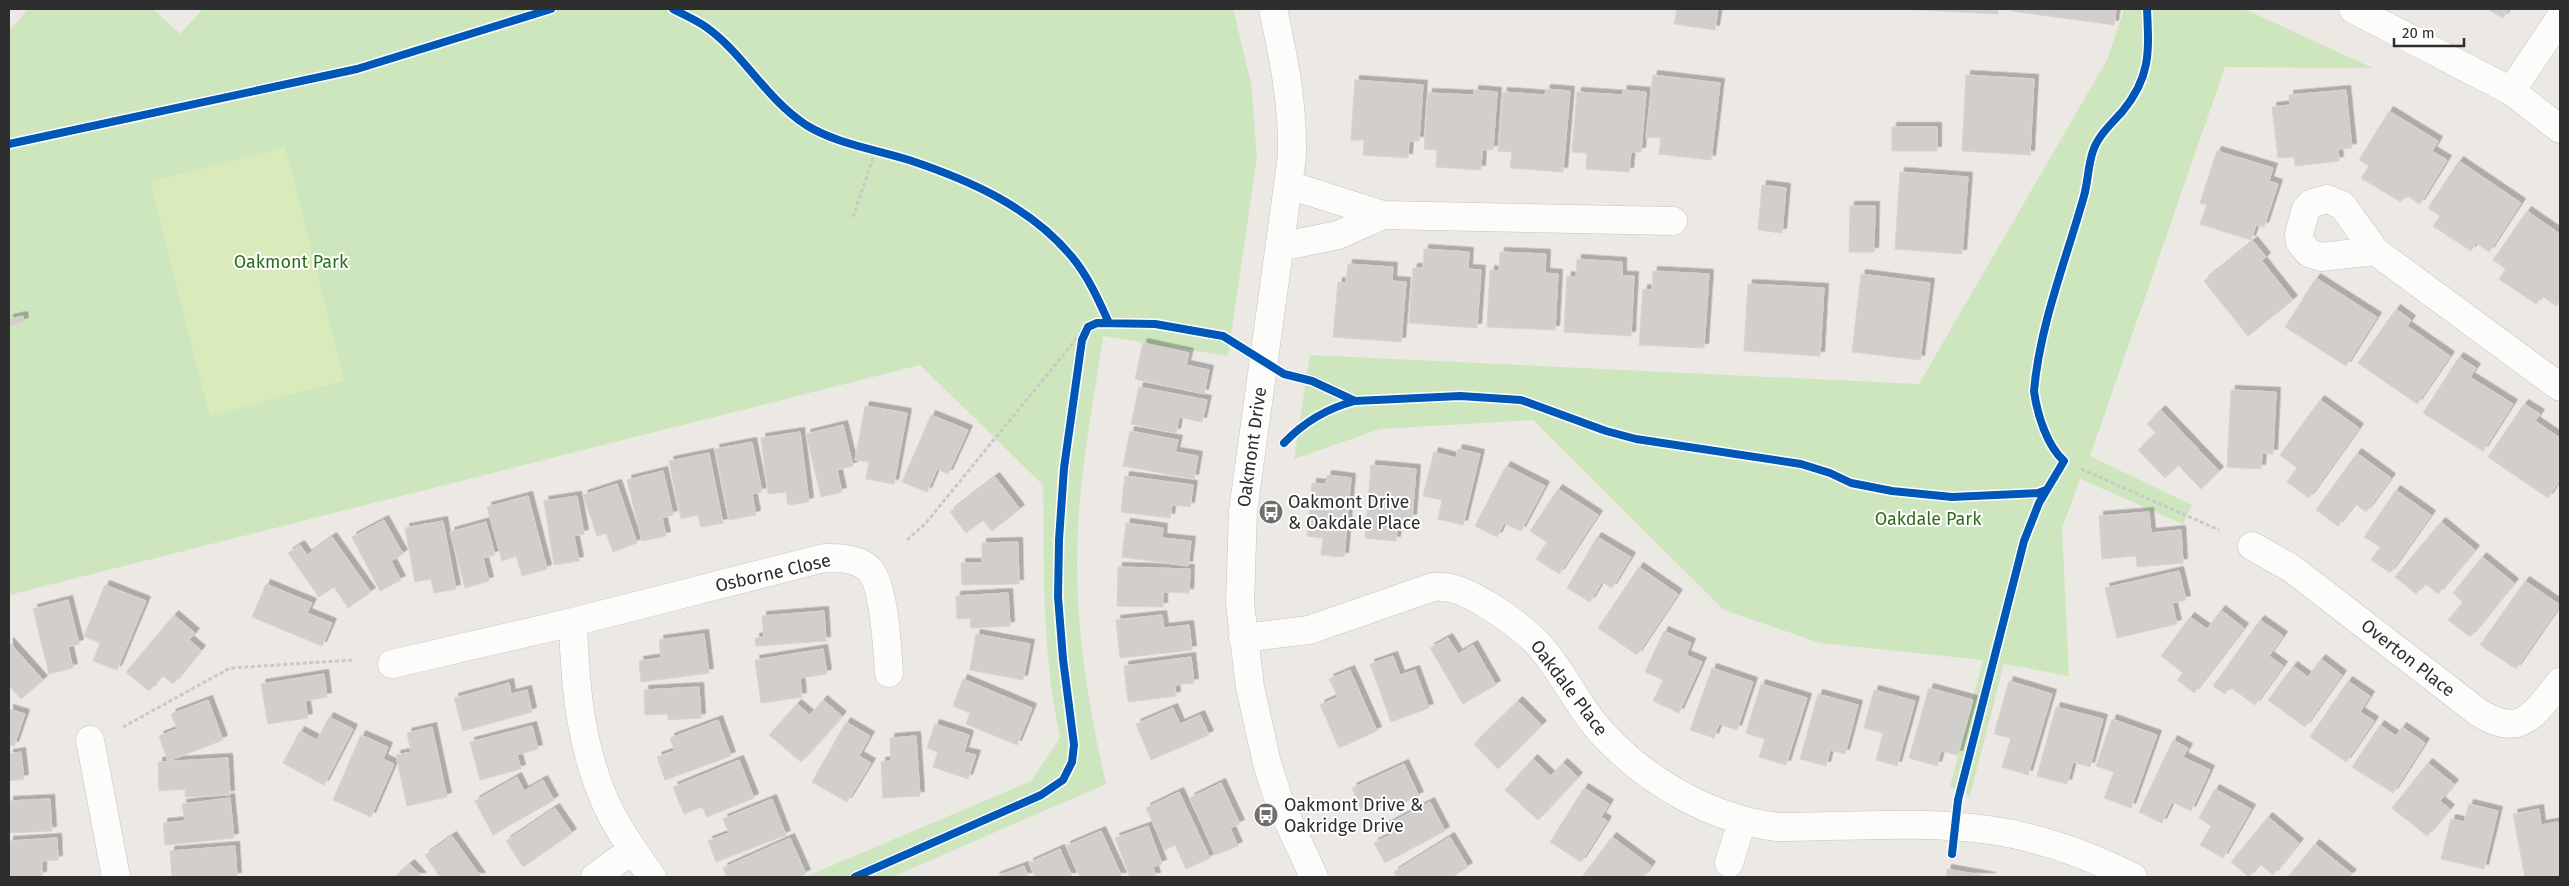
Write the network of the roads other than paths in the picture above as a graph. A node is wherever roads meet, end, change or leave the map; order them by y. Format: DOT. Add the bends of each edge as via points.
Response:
graph roads {
  1 [pos="1273,9"];
  2 [pos="2353,9"];
  3 [pos="2560,18"];
  4 [pos="2511,91"];
  5 [pos="2560,130"];
  6 [pos="1289,185"];
  7 [pos="1383,215"];
  8 [pos="1673,221"];
  9 [pos="1280,247"];
  10 [pos="2375,251"];
  11 [pos="2560,387"];
  12 [pos="2252,546"];
  13 [pos="573,622"];
  14 [pos="1243,638"];
  15 [pos="392,664"];
  16 [pos="889,673"];
  17 [pos="2560,682"];
  18 [pos="90,740"];
  19 [pos="1742,821"];
  20 [pos="632,850"];
  21 [pos="1729,862"];
  22 [pos="2088,868"];
  23 [pos="1308,876"];
  24 [pos="116,877"];
  25 [pos="595,877"];
  26 [pos="652,877"];
  27 [pos="2133,877"];
  1 -- 6 [label="street, Oakmont Drive" via="1292,106"];
  2 -- 4 [label="street"];
  3 -- 4 [label="street"];
  4 -- 5 [label="street"];
  6 -- 7 [label="street"];
  6 -- 9 [label="street, Oakmont Drive"];
  7 -- 8 [label="street"];
  7 -- 9 [label="street" via="1338,235"];
  9 -- 14 [label="street, Oakmont Drive" via="1243,511 1240,579"];
  10 -- 11 [label="street"];
  12 -- 17 [label="street, Overton Place" via="2291,568 2478,712 2495,721 2513,724 2527,721"];
  13 -- 15 [label="street, Osborne Close"];
  13 -- 16 [label="street, Osborne Close" via="824,558 848,559 868,568 876,580"];
  13 -- 20 [label="street" via="575,683 586,746 600,790"];
  14 -- 19 [label="street, Oakdale Place" via="1309,630 1433,587 1455,589 1492,608 1528,634 1544,650 1592,722 1626,756 1672,790"];
  14 -- 23 [label="street, Oakmont Drive" via="1267,763"];
  18 -- 24 [label="street"];
  19 -- 21 [label="street"];
  19 -- 22 [label="street, Oakdale Place" via="1777,827 1955,826 2025,837"];
  20 -- 25 [label="street"];
  20 -- 26 [label="street"];
  22 -- 27 [label="street, Oakdale Place"];
}
